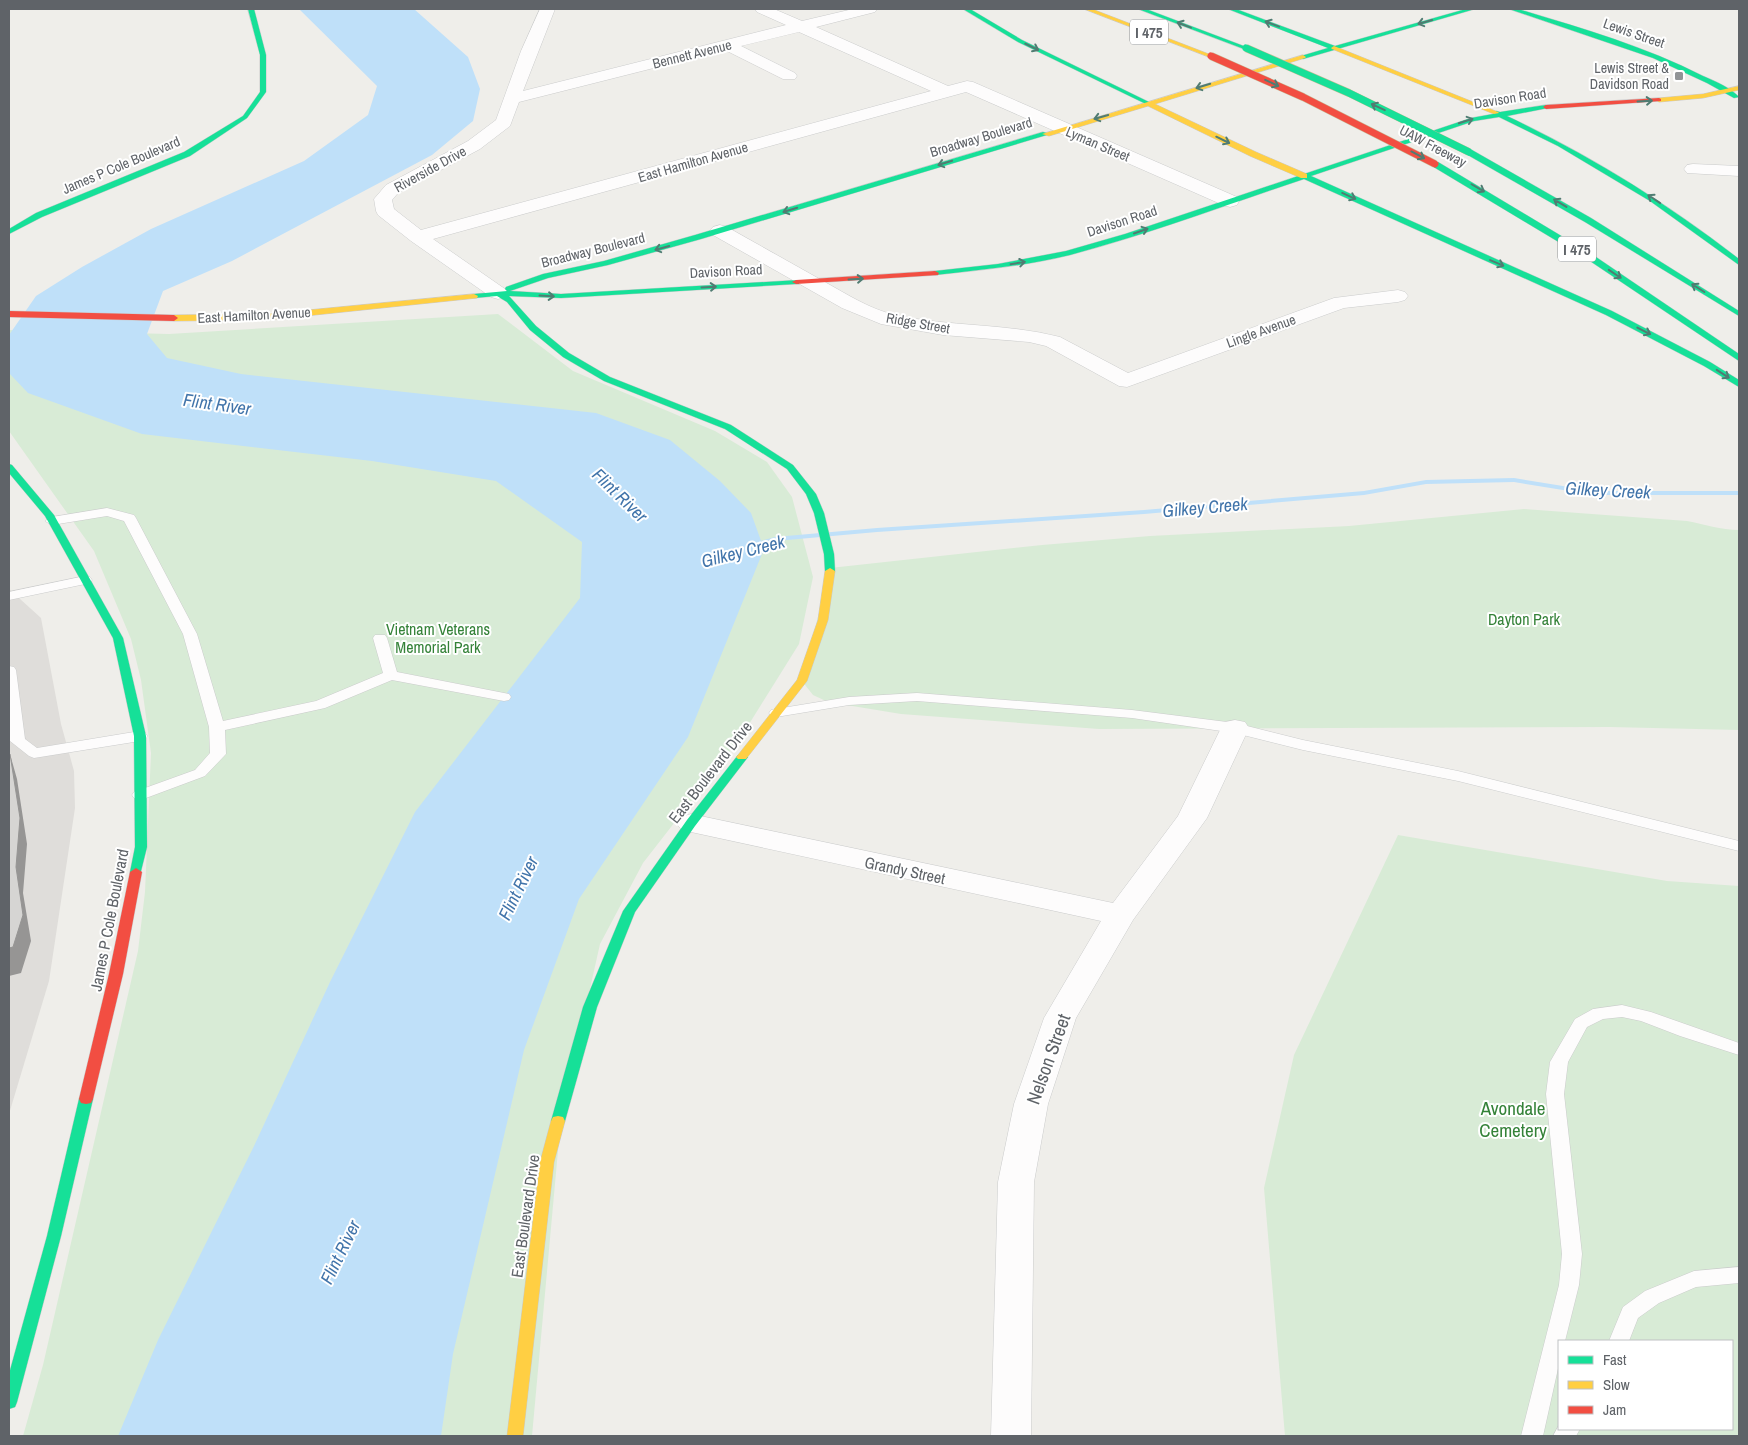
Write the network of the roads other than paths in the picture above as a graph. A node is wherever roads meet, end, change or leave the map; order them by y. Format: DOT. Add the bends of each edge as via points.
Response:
graph roads {
  1 [pos="251,9"];
  2 [pos="547,9"];
  3 [pos="762,9"];
  4 [pos="870,9"];
  5 [pos="966,9"];
  6 [pos="1087,9"];
  7 [pos="1141,9"];
  8 [pos="1231,9"];
  9 [pos="1472,9"];
  10 [pos="1512,9"];
  11 [pos="800,26"];
  12 [pos="726,45"];
  13 [pos="1334,48"];
  14 [pos="789,76"];
  15 [pos="1708,79"];
  16 [pos="1689,84"];
  17 [pos="966,86"];
  18 [pos="1660,88"];
  19 [pos="946,91"];
  20 [pos="1737,93"];
  21 [pos="513,98"];
  22 [pos="1148,103"];
  23 [pos="1544,107"];
  24 [pos="1496,113"];
  25 [pos="1061,128"];
  26 [pos="1693,169"];
  27 [pos="1739,171"];
  28 [pos="1304,176"];
  29 [pos="1230,201"];
  30 [pos="720,231"];
  31 [pos="9,232"];
  32 [pos="418,237"];
  33 [pos="1739,262"];
  34 [pos="807,281"];
  35 [pos="498,293"];
  36 [pos="1398,296"];
  37 [pos="9,314"];
  38 [pos="1739,314"];
  39 [pos="1739,358"];
  40 [pos="1126,381"];
  41 [pos="1739,384"];
  42 [pos="9,467"];
  43 [pos="52,521"];
  44 [pos="84,580"];
  45 [pos="9,596"];
  46 [pos="380,638"];
  47 [pos="9,670"];
  48 [pos="391,675"];
  49 [pos="504,697"];
  50 [pos="776,714"];
  51 [pos="217,727"];
  52 [pos="1235,728"];
  53 [pos="140,736"];
  54 [pos="140,795"];
  55 [pos="691,823"];
  56 [pos="1739,846"];
  57 [pos="1120,915"];
  58 [pos="1739,1049"];
  59 [pos="1739,1275"];
  60 [pos="1619,1340"];
  61 [pos="9,1402"];
  62 [pos="515,1436"];
  63 [pos="1010,1436"];
  64 [pos="1532,1436"];
  1 -- 31 [label="main road, James P Cole Boulevard" via="263,55 263,92 244,117 187,154 39,215"];
  2 -- 21 [label="street, Riverside Drive"];
  3 -- 11 [label="street"];
  4 -- 11 [label="street, Bennett Avenue"];
  5 -- 22 [label="main road, one-way" via="1020,41"];
  6 -- 39 [label="main road, UAW Freeway / I 475, one-way, bridge" via="1211,56 1303,97 1435,164 1560,238"];
  38 -- 7 [label="main road, UAW Freeway / I 475, one-way, bridge" via="1580,215 1469,152 1382,108 1246,48"];
  13 -- 8 [label="main road, one-way"];
  9 -- 13 [label="main road, Broadway Boulevard, one-way"];
  10 -- 15 [label="main road, Lewis Street" via="1652,55"];
  11 -- 12 [label="street, Bennett Avenue"];
  11 -- 19 [label="street"];
  12 -- 14 [label="street"];
  12 -- 21 [label="street, Bennett Avenue"];
  13 -- 22 [label="main road, Broadway Boulevard, one-way"];
  13 -- 24 [label="main road"];
  15 -- 16 [label="main road"];
  15 -- 20 [label="main road, Lewis Street"];
  17 -- 19 [label="street, East Hamilton Avenue"];
  17 -- 25 [label="street, Lyman Street"];
  18 -- 23 [label="main road"];
  19 -- 32 [label="street, East Hamilton Avenue"];
  23 -- 20 [label="main road, Davison Road, one-way"];
  21 -- 32 [label="street, Riverside Drive" via="504,122 474,145 392,188 383,199 385,211"];
  22 -- 25 [label="main road, Broadway Boulevard, one-way"];
  22 -- 28 [label="main road, one-way"];
  23 -- 24 [label="main road, Davison Road"];
  28 -- 24 [label="main road, Davison Road, one-way"];
  33 -- 24 [label="main road, one-way" via="1669,209 1615,174"];
  25 -- 29 [label="street, Lyman Street"];
  25 -- 30 [label="main road, Broadway Boulevard, one-way"];
  26 -- 27 [label="street"];
  28 -- 29 [label="main road, Davison Road"];
  28 -- 41 [label="main road, one-way" via="1608,313"];
  34 -- 29 [label="main road, Davison Road, one-way" via="941,273 1032,261 1128,236"];
  30 -- 34 [label="street, Ridge Street"];
  30 -- 35 [label="main road, Broadway Boulevard, one-way" via="546,276"];
  32 -- 35 [label="street, Riverside Drive"];
  35 -- 34 [label="main road, Davison Road, one-way" via="561,296"];
  34 -- 40 [label="street, Ridge Street" via="849,304 888,320 1053,341"];
  35 -- 37 [label="main road, East Hamilton Avenue" via="267,316 160,318"];
  35 -- 50 [label="main road, East Boulevard Drive" via="515,304 543,338 566,354 607,379 728,427 790,467 811,494 820,513 829,554 823,620 802,681"];
  36 -- 40 [label="street, Lingle Avenue" via="1341,302"];
  42 -- 43 [label="main road, James P Cole Boulevard"];
  43 -- 44 [label="main road, James P Cole Boulevard"];
  43 -- 51 [label="lane" via="107,512 129,518 190,634"];
  44 -- 45 [label="lane"];
  44 -- 53 [label="main road, James P Cole Boulevard" via="118,638"];
  46 -- 48 [label="lane"];
  47 -- 53 [label="lane" via="18,741 34,753"];
  48 -- 49 [label="lane"];
  48 -- 51 [label="lane" via="320,705"];
  50 -- 52 [label="lane" via="849,701 917,697 1132,714"];
  50 -- 55 [label="main road, East Boulevard Drive"];
  51 -- 54 [label="lane" via="218,754 200,773"];
  52 -- 56 [label="lane" via="1458,776"];
  52 -- 57 [label="street, Nelson Street" via="1192,818"];
  53 -- 54 [label="main road, James P Cole Boulevard"];
  54 -- 61 [label="main road, James P Cole Boulevard" via="141,848 116,974 54,1236"];
  55 -- 57 [label="street, Grandy Street"];
  55 -- 62 [label="main road, East Boulevard Drive" via="629,911 588,1016 547,1162"];
  57 -- 63 [label="street, Nelson Street" via="1060,1018 1031,1104 1016,1182"];
  58 -- 64 [label="lane" via="1622,1011 1599,1013 1581,1023 1559,1062 1555,1094 1572,1254 1569,1285"];
  59 -- 60 [label="lane" via="1694,1279 1652,1297 1630,1312"];
}
